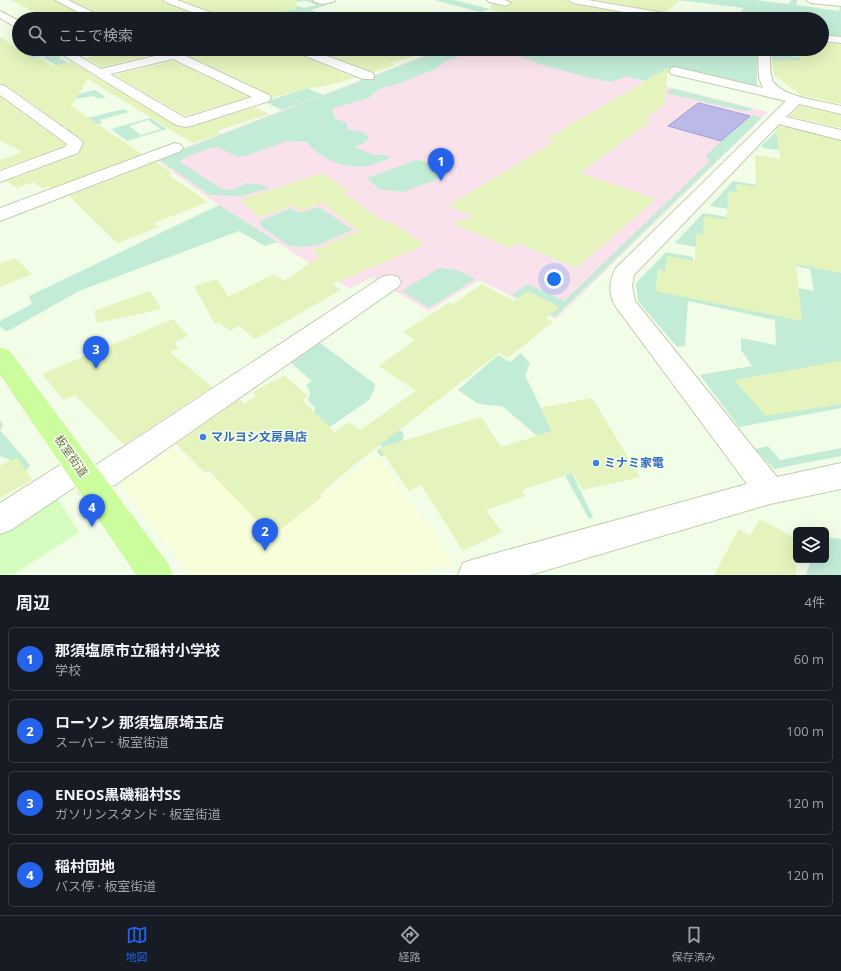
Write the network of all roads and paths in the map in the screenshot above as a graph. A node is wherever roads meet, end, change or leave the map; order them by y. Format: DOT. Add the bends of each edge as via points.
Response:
graph roads {
  1 [pos="60,0"];
  2 [pos="168,0"];
  3 [pos="318,0"];
  4 [pos="330,0"];
  5 [pos="492,0"];
  6 [pos="811,0"];
  7 [pos="581,1"];
  8 [pos="506,3"];
  9 [pos="841,3"];
  10 [pos="85,12"];
  11 [pos="200,12"];
  12 [pos="633,12"];
  13 [pos="0,14"];
  14 [pos="12,22"];
  15 [pos="829,39"];
  16 [pos="841,40"];
  17 [pos="71,56"];
  18 [pos="171,56"];
  19 [pos="177,56"];
  20 [pos="315,56"];
  21 [pos="764,56"];
  22 [pos="675,71"];
  23 [pos="100,73"];
  24 [pos="368,76"];
  25 [pos="0,88"];
  26 [pos="788,98"];
  27 [pos="841,110"];
  28 [pos="776,119"];
  29 [pos="841,135"];
  30 [pos="175,148"];
  31 [pos="0,177"];
  32 [pos="0,215"];
  33 [pos="390,282"];
  34 [pos="0,356"];
  35 [pos="841,476"];
  36 [pos="85,477"];
  37 [pos="770,491"];
  38 [pos="0,520"];
  39 [pos="156,575"];
  40 [pos="474,575"];
  1 -- 10 [label="street"];
  2 -- 11 [label="street"];
  3 -- 4 [label="street"];
  5 -- 8 [label="street"];
  6 -- 9 [label="street"];
  7 -- 12 [label="street"];
  13 -- 14 [label="street"];
  15 -- 16 [label="street"];
  17 -- 23 [label="street"];
  18 -- 23 [label="street"];
  19 -- 23 [label="street" via="264,98 186,123"];
  20 -- 24 [label="street"];
  21 -- 26 [label="street" via="765,78 768,85"];
  22 -- 26 [label="street"];
  25 -- 31 [label="street" via="75,143 72,150"];
  26 -- 27 [label="street"];
  26 -- 28 [label="street"];
  28 -- 29 [label="street"];
  28 -- 37 [label="street" via="624,274 621,286 624,302"];
  30 -- 32 [label="street"];
  33 -- 36 [label="street"];
  34 -- 36 [label="main road, 板室街道"];
  35 -- 37 [label="street"];
  36 -- 38 [label="street"];
  36 -- 39 [label="main road, 板室街道"];
  37 -- 40 [label="street"];
}
